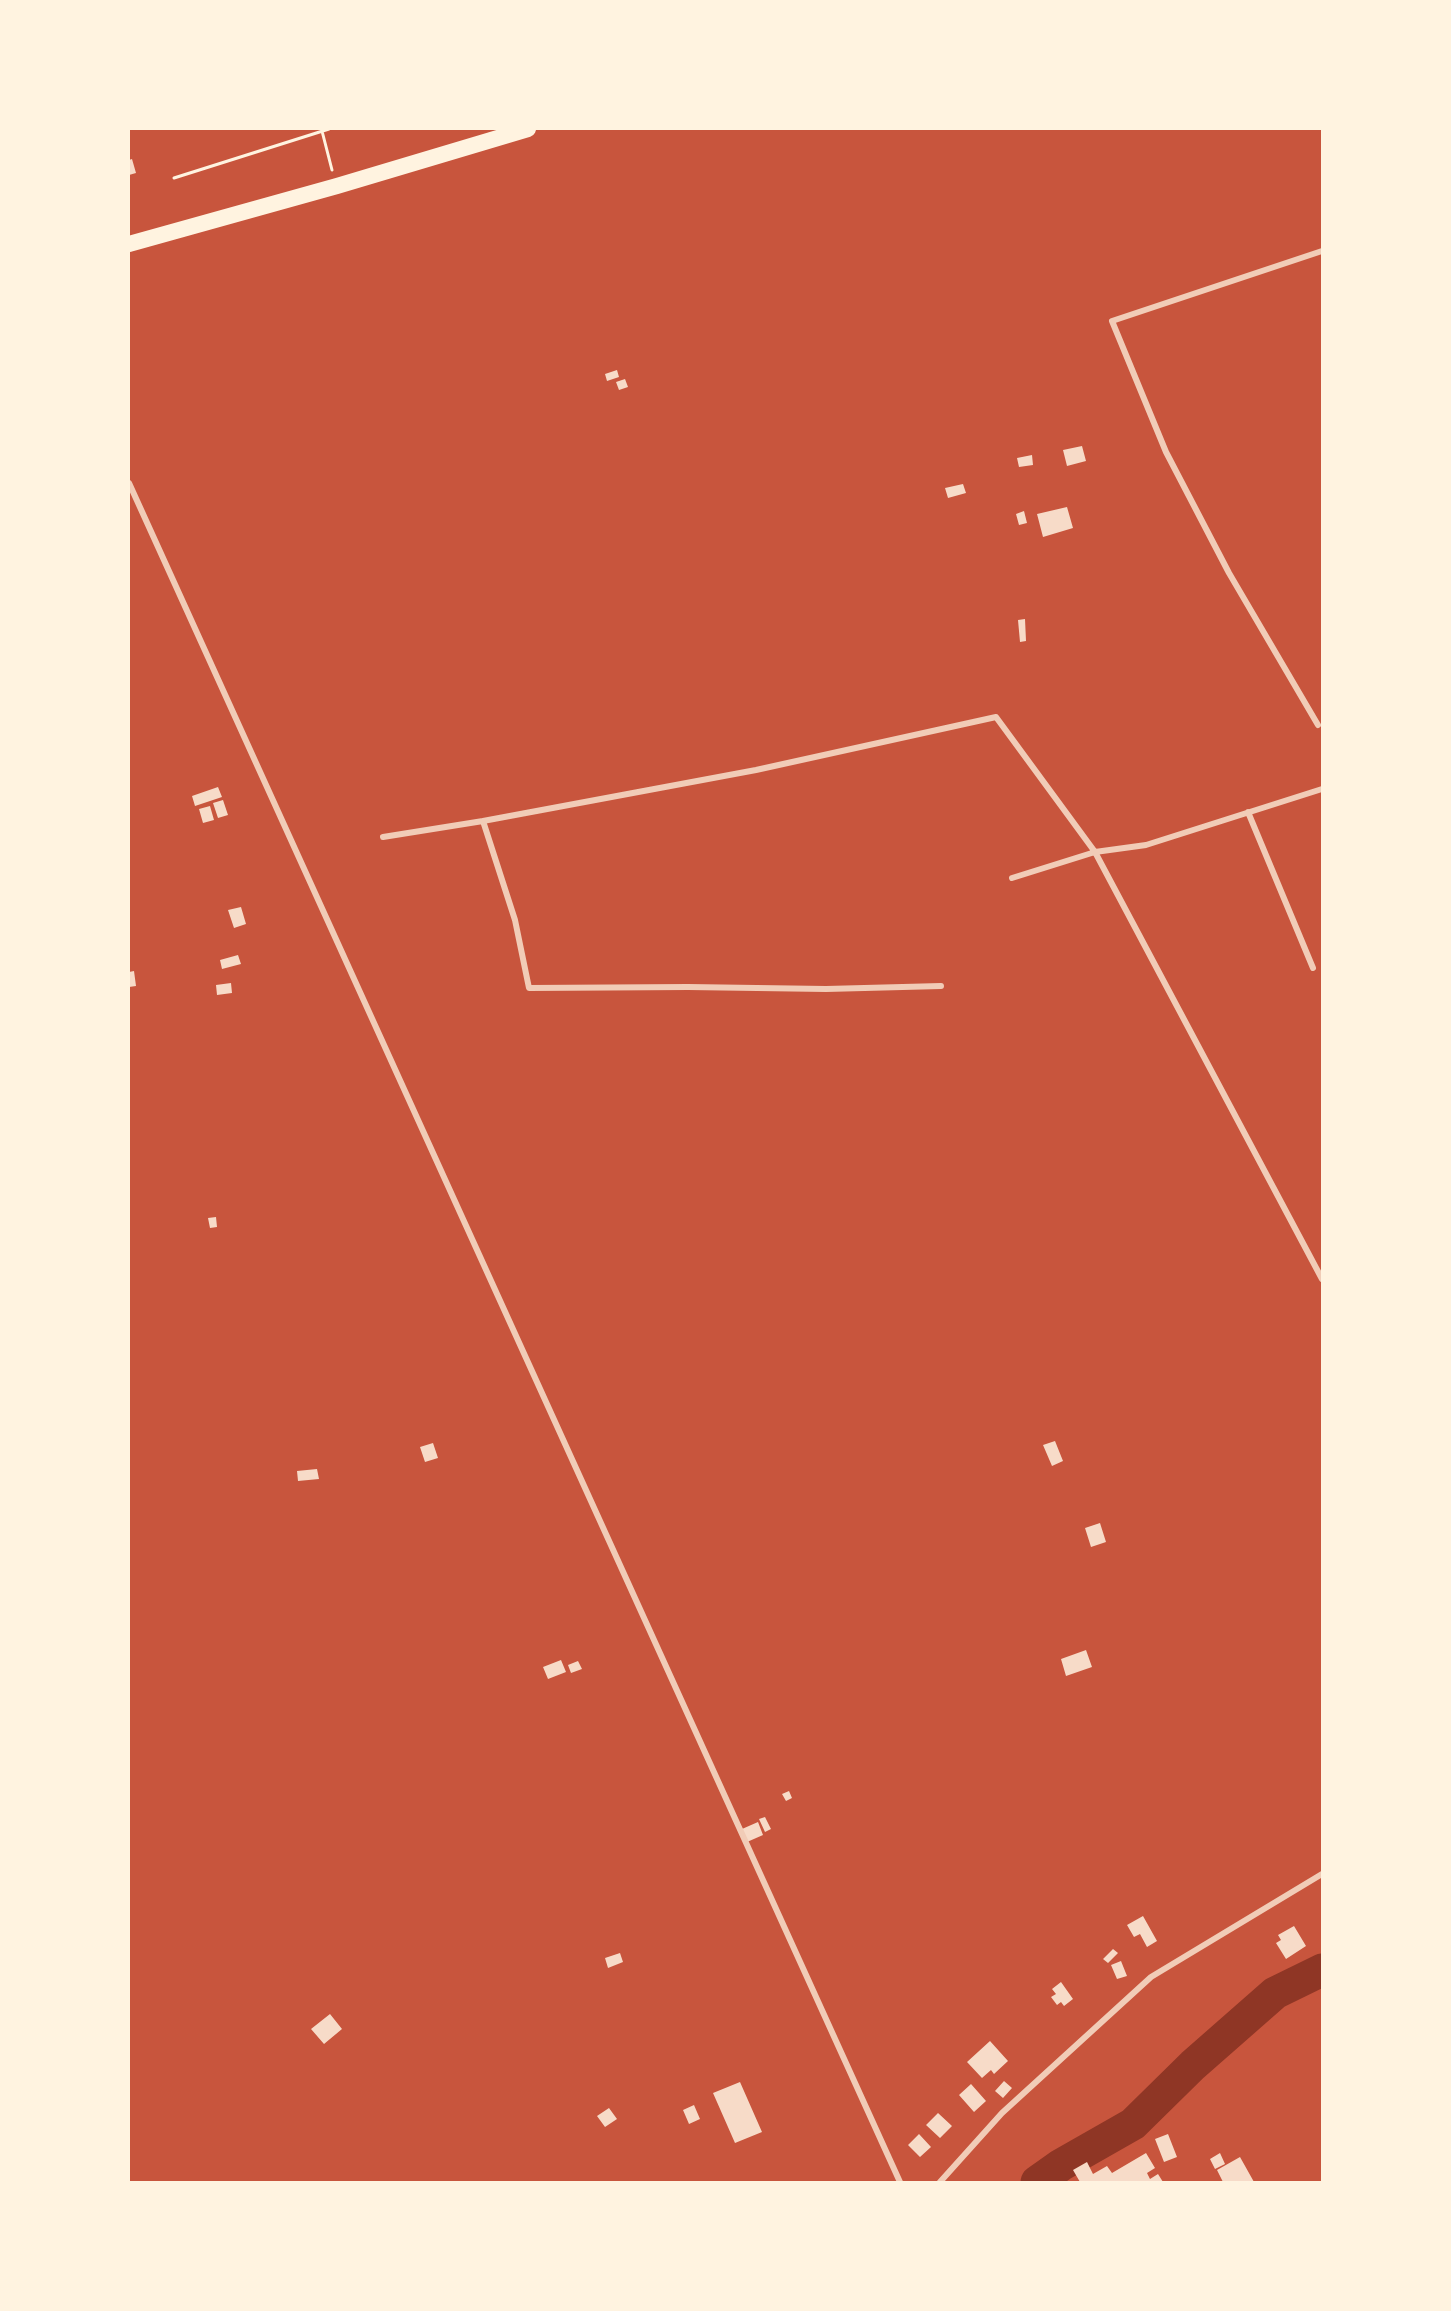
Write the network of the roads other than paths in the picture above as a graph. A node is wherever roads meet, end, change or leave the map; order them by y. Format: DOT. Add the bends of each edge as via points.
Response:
graph roads {
  1 [pos="528,129"];
  2 [pos="129,243"];
  3 [pos="1322,250"];
  4 [pos="129,483"];
  5 [pos="1321,726"];
  6 [pos="1322,789"];
  7 [pos="1248,812"];
  8 [pos="483,821"];
  9 [pos="383,837"];
  10 [pos="1095,852"];
  11 [pos="1012,878"];
  12 [pos="1313,968"];
  13 [pos="940,986"];
  14 [pos="1322,1279"];
  15 [pos="1322,1874"];
  16 [pos="900,2182"];
  17 [pos="940,2182"];
  1 -- 2 [label="highway"];
  3 -- 5 [label="street" via="1112,321 1166,452 1229,573"];
  4 -- 16 [label="street"];
  6 -- 7 [label="street"];
  7 -- 10 [label="street" via="1146,845"];
  7 -- 12 [label="street"];
  8 -- 9 [label="street"];
  8 -- 10 [label="street" via="756,770 996,717"];
  8 -- 13 [label="street" via="515,920 529,988"];
  10 -- 11 [label="street"];
  10 -- 14 [label="street"];
  15 -- 17 [label="street" via="1151,1977 1002,2113"];
}
